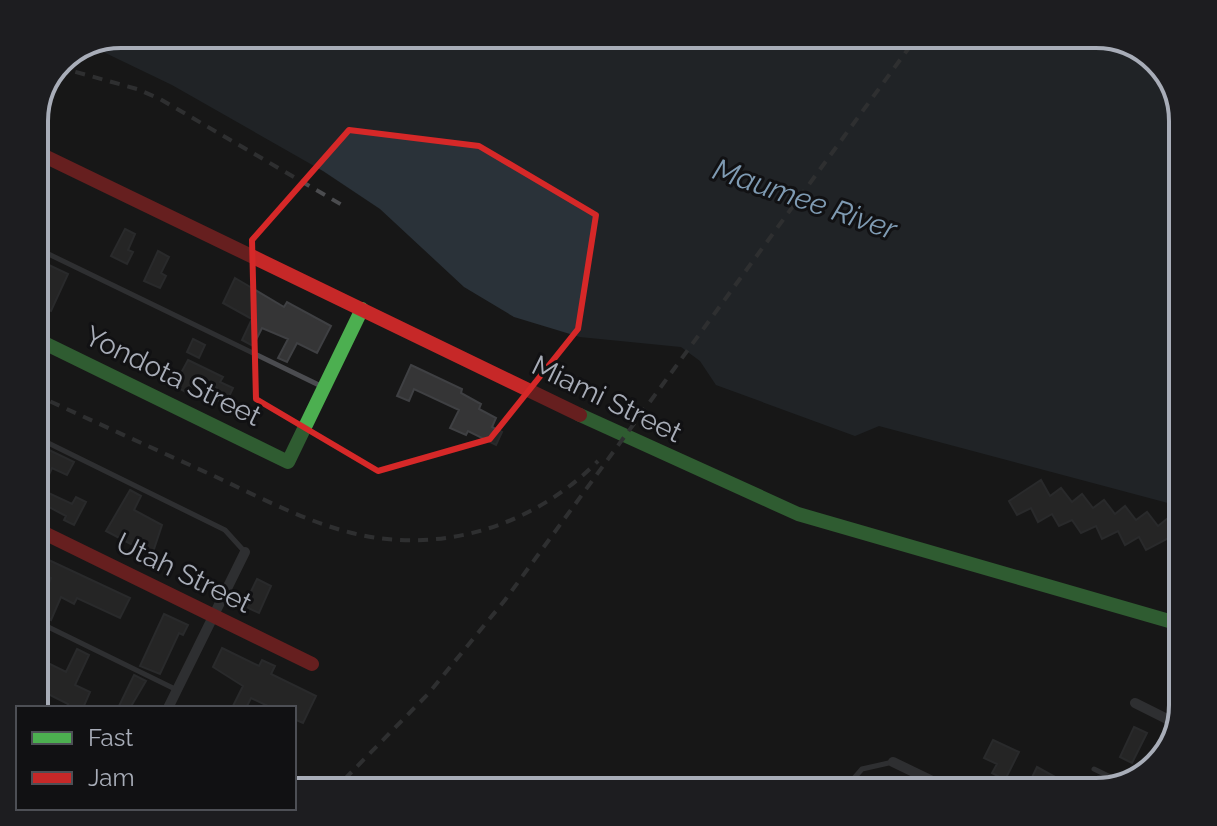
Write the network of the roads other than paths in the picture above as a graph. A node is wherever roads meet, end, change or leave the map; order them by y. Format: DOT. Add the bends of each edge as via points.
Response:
graph roads {
  1 [pos="48,158"];
  2 [pos="48,254"];
  3 [pos="362,309"];
  4 [pos="48,345"];
  5 [pos="324,388"];
  6 [pos="48,443"];
  7 [pos="48,535"];
  8 [pos="245,552"];
  9 [pos="213,616"];
  10 [pos="1169,621"];
  11 [pos="48,627"];
  12 [pos="312,664"];
  13 [pos="177,690"];
  14 [pos="1135,703"];
  15 [pos="169,706"];
  16 [pos="1168,719"];
  17 [pos="893,762"];
  18 [pos="1094,769"];
  19 [pos="1110,777"];
  20 [pos="854,778"];
  21 [pos="926,778"];
  1 -- 3 [label="street, Miami Street"];
  2 -- 5 [label="lane"];
  3 -- 5 [label="street"];
  3 -- 10 [label="street, Miami Street" via="798,514"];
  4 -- 5 [label="street, Yondota Street" via="288,462"];
  6 -- 8 [label="lane" via="225,530"];
  7 -- 9 [label="street, Utah Street"];
  8 -- 9 [label="street"];
  9 -- 12 [label="street, Utah Street"];
  9 -- 13 [label="street"];
  11 -- 13 [label="lane"];
  13 -- 15 [label="street"];
  14 -- 16 [label="street"];
  17 -- 20 [label="lane" via="862,769"];
  17 -- 21 [label="street"];
  18 -- 19 [label="lane"];
}
